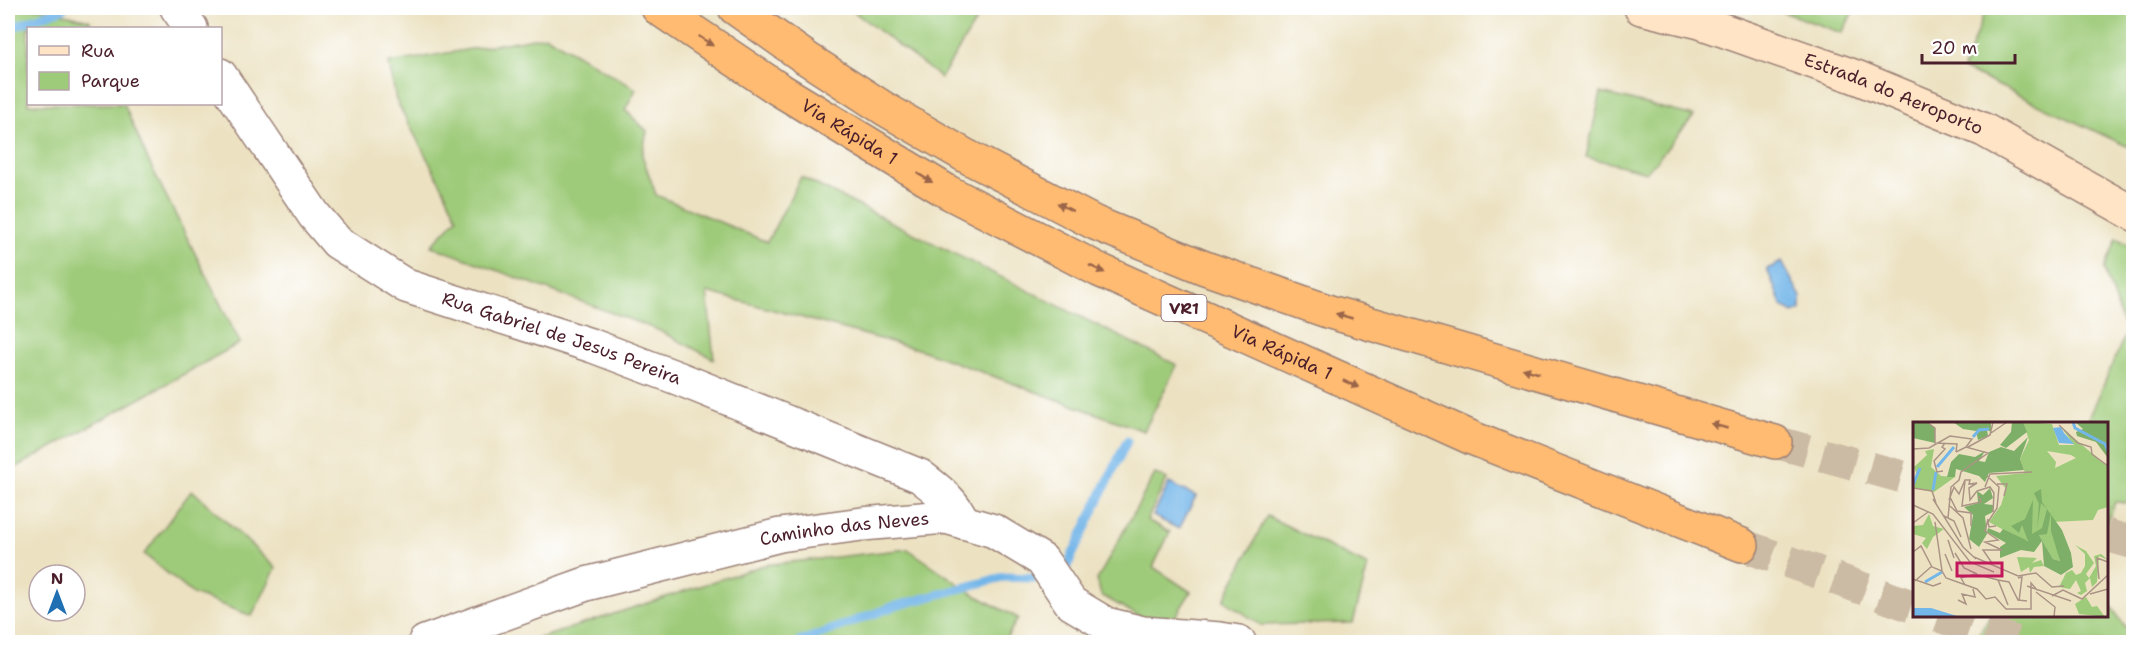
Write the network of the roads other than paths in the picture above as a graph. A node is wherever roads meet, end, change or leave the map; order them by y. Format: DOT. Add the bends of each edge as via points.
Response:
graph roads {
  1 [pos="177,8"];
  2 [pos="658,8"];
  3 [pos="735,8"];
  4 [pos="1641,8"];
  5 [pos="1701,14"];
  6 [pos="189,27"];
  7 [pos="222,78"];
  8 [pos="2133,214"];
  9 [pos="1775,442"];
  10 [pos="963,522"];
  11 [pos="1742,545"];
  12 [pos="425,642"];
  13 [pos="1239,642"];
  1 -- 6 [label="street"];
  2 -- 11 [label="highway, Via Rápida 1 / VR1, one-way" via="777,88 948,192 1099,270 1472,438"];
  9 -- 3 [label="highway, VR1, one-way" via="1330,312 1117,232 966,156 885,109"];
  4 -- 5 [label="main road, Estrada do Aeroporto"];
  5 -- 8 [label="main road, Estrada do Aeroporto" via="1984,130"];
  7 -- 10 [label="street, Rua Gabriel de Jesus Pereira" via="292,184 337,242 406,286 593,346 920,476 945,494"];
  10 -- 12 [label="street, Caminho das Neves" via="946,517 780,535 586,584"];
  10 -- 13 [label="street, Caminho das Neves" via="994,531 1042,560 1071,603 1106,624 1143,633"];
}
